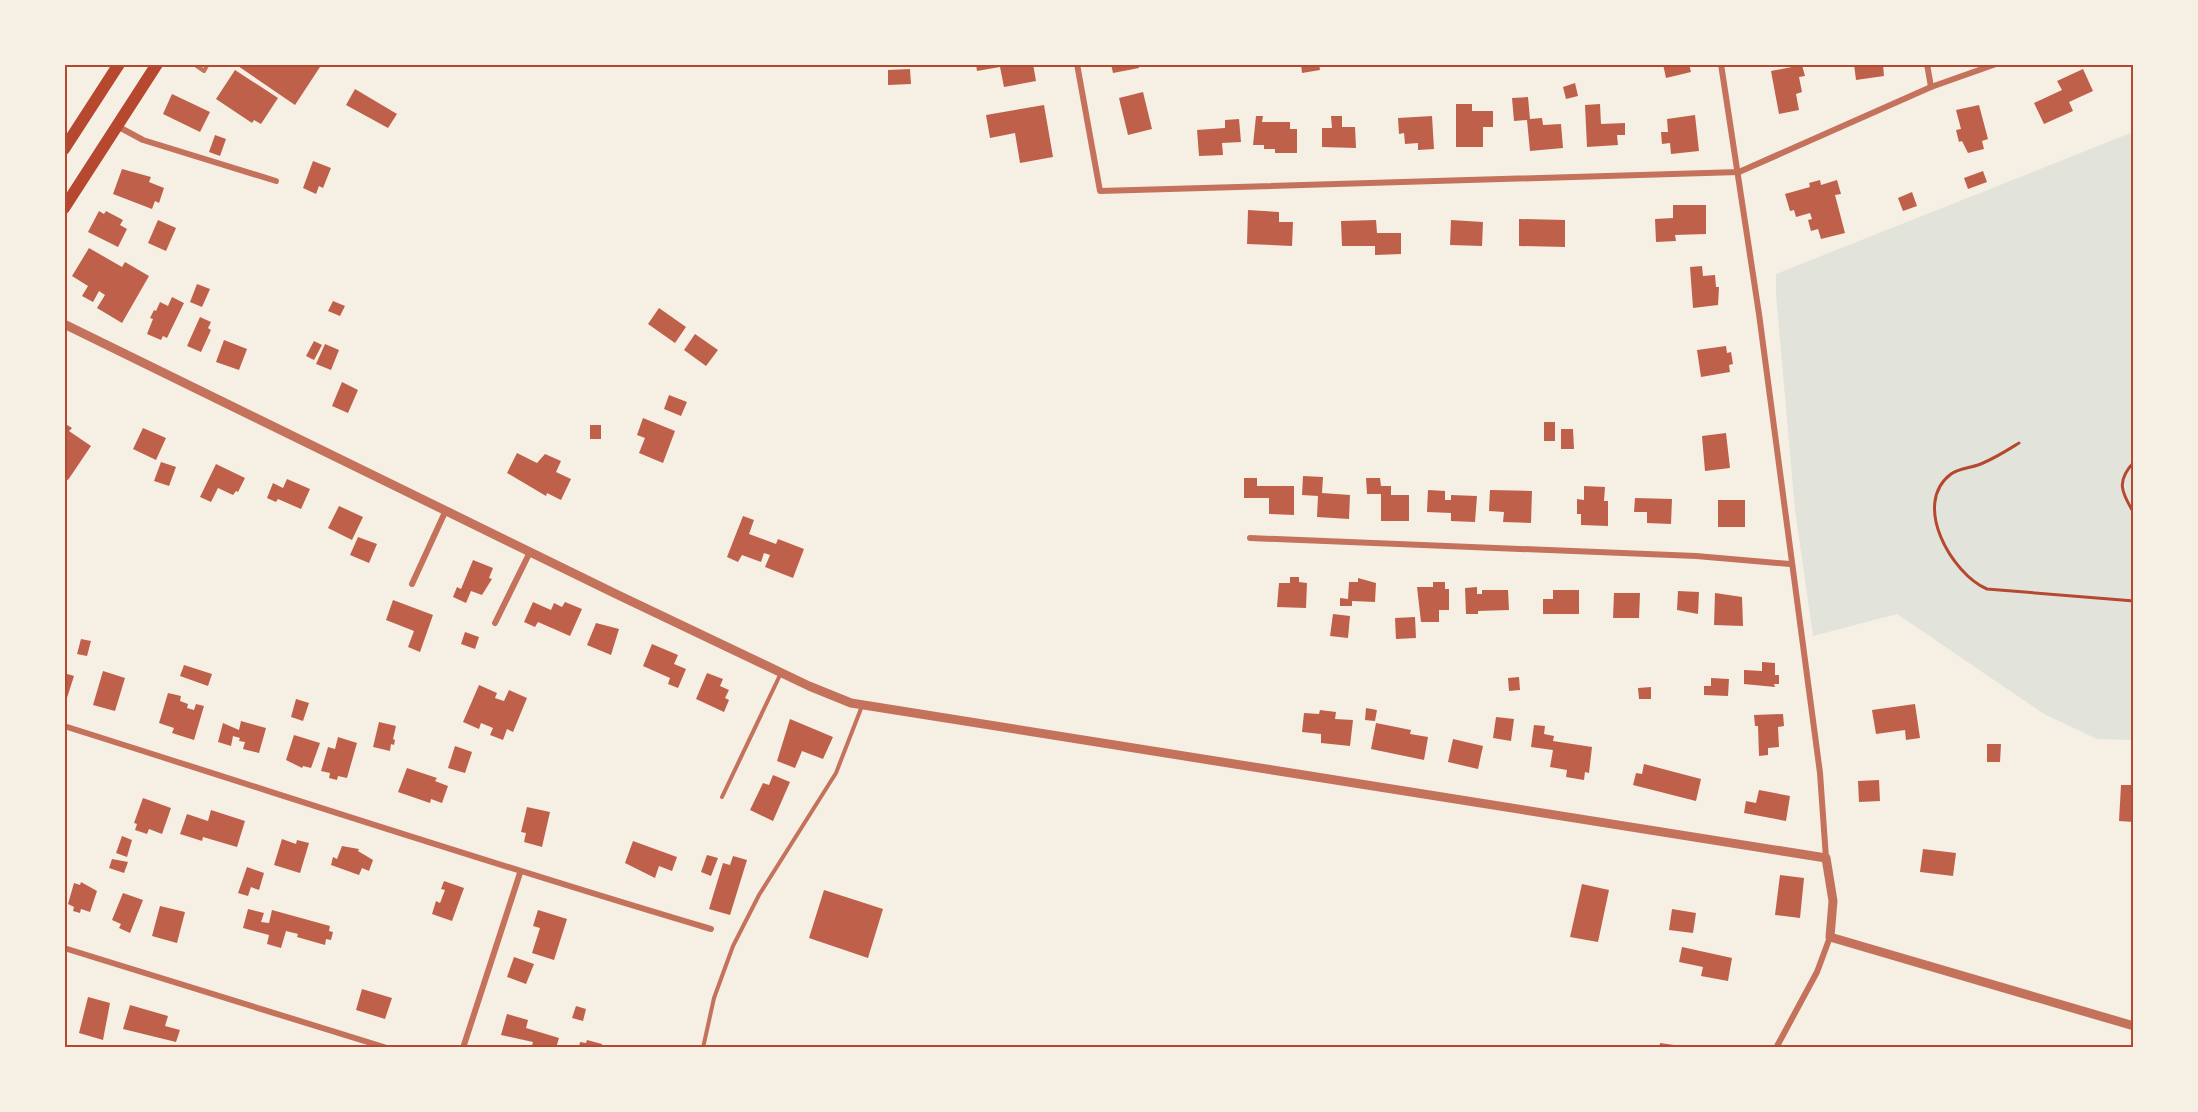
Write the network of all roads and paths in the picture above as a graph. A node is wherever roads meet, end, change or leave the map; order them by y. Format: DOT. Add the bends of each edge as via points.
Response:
graph roads {
  1 [pos="119,64"];
  2 [pos="157,64"];
  3 [pos="194,64"];
  4 [pos="208,64"];
  5 [pos="1077,64"];
  6 [pos="1720,64"];
  7 [pos="1927,64"];
  8 [pos="1996,64"];
  9 [pos="1931,87"];
  10 [pos="117,126"];
  11 [pos="64,149"];
  12 [pos="1739,171"];
  13 [pos="276,181"];
  14 [pos="64,208"];
  15 [pos="64,324"];
  16 [pos="2019,443"];
  17 [pos="2133,462"];
  18 [pos="446,510"];
  19 [pos="2133,513"];
  20 [pos="1250,538"];
  21 [pos="530,552"];
  22 [pos="1791,564"];
  23 [pos="412,584"];
  24 [pos="2133,601"];
  25 [pos="495,623"];
  26 [pos="781,672"];
  27 [pos="862,706"];
  28 [pos="64,726"];
  29 [pos="722,797"];
  30 [pos="1826,858"];
  31 [pos="520,873"];
  32 [pos="711,929"];
  33 [pos="1830,938"];
  34 [pos="64,948"];
  35 [pos="2133,1026"];
  36 [pos="387,1047"];
  37 [pos="463,1047"];
  38 [pos="703,1047"];
  39 [pos="1776,1047"];
  1 -- 11 [label="main road"];
  2 -- 10 [label="main road"];
  3 -- 4 [label="lane" via="204,71"];
  5 -- 12 [label="street" via="1100,191"];
  6 -- 12 [label="street"];
  7 -- 9 [label="street"];
  8 -- 9 [label="street"];
  9 -- 12 [label="street"];
  10 -- 13 [label="street" via="143,140"];
  10 -- 14 [label="main road"];
  12 -- 22 [label="street"];
  15 -- 18 [label="street"];
  16 -- 24 [label="path" via="1988,461 1951,474 1941,488 1934,512 1952,561 1974,583 1988,589"];
  17 -- 19 [label="path" via="2120,481"];
  18 -- 21 [label="street"];
  18 -- 23 [label="street"];
  20 -- 22 [label="street" via="1696,556"];
  21 -- 25 [label="street"];
  21 -- 26 [label="street"];
  22 -- 30 [label="street" via="1820,773"];
  26 -- 27 [label="street"];
  26 -- 29 [label="lane"];
  27 -- 30 [label="street"];
  27 -- 38 [label="lane" via="837,773 755,902 733,946 716,990"];
  28 -- 31 [label="street"];
  30 -- 33 [label="street" via="1833,901"];
  31 -- 32 [label="street"];
  31 -- 37 [label="street"];
  33 -- 35 [label="street"];
  33 -- 39 [label="street"];
  34 -- 36 [label="street"];
}
